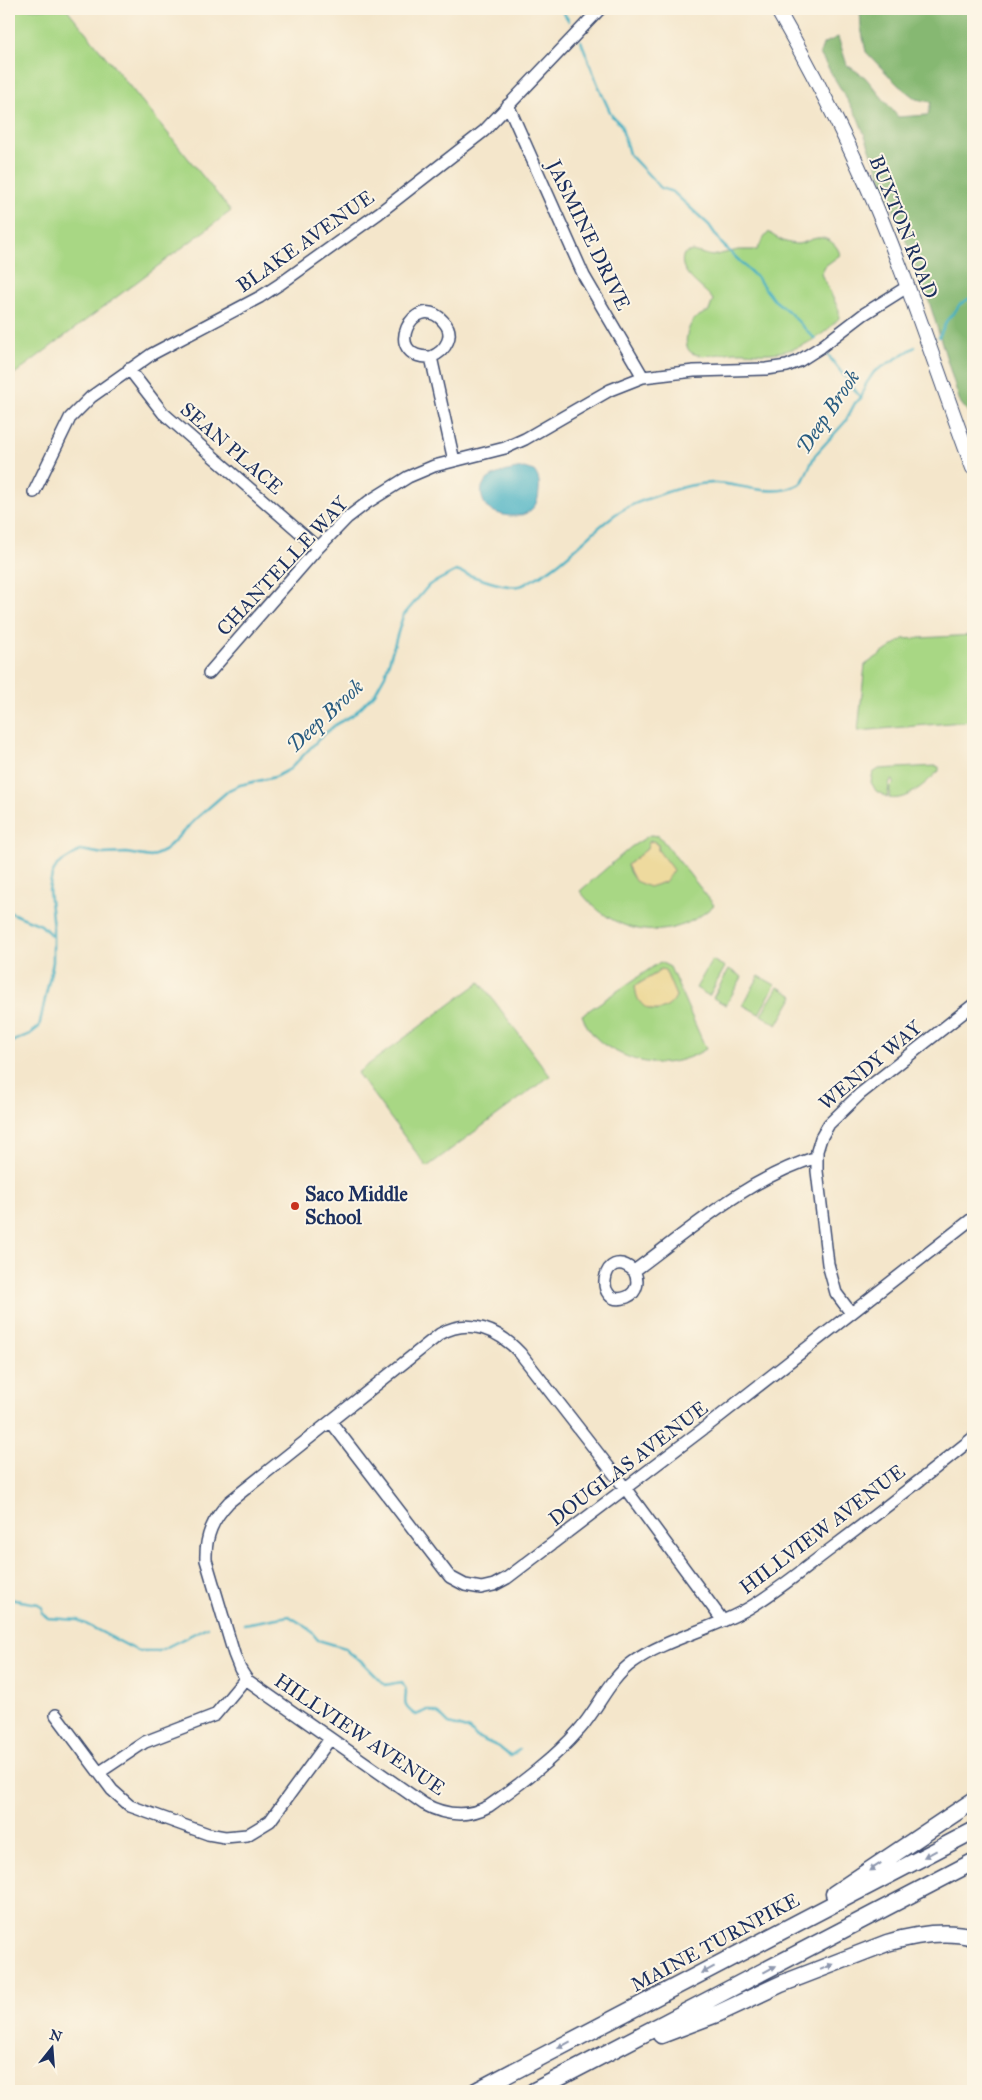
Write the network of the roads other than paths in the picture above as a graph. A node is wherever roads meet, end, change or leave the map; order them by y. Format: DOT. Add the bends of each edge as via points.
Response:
graph roads {
  1 [pos="600,9"];
  2 [pos="777,9"];
  3 [pos="508,105"];
  4 [pos="907,287"];
  5 [pos="431,357"];
  6 [pos="130,369"];
  7 [pos="643,377"];
  8 [pos="454,461"];
  9 [pos="973,468"];
  10 [pos="34,492"];
  11 [pos="318,548"];
  12 [pos="209,673"];
  13 [pos="973,1005"];
  14 [pos="817,1158"];
  15 [pos="973,1218"];
  16 [pos="634,1271"];
  17 [pos="850,1313"];
  18 [pos="331,1422"];
  19 [pos="973,1438"];
  20 [pos="625,1488"];
  21 [pos="722,1621"];
  22 [pos="246,1678"];
  23 [pos="56,1715"];
  24 [pos="330,1739"];
  25 [pos="100,1772"];
  26 [pos="973,1801"];
  27 [pos="973,1831"];
  28 [pos="973,1862"];
  29 [pos="973,1937"];
  30 [pos="740,1953"];
  31 [pos="587,2064"];
  32 [pos="476,2091"];
  33 [pos="534,2091"];
  1 -- 3 [label="street, BLAKE AVENUE"];
  2 -- 4 [label="main road, BUXTON ROAD" via="850,148"];
  3 -- 6 [label="street, BLAKE AVENUE" via="454,156 306,267 260,298 152,354"];
  3 -- 7 [label="street, JASMINE DRIVE" via="584,276"];
  4 -- 7 [label="street, CHANTELLE WAY" via="816,350 787,366"];
  4 -- 9 [label="main road, BUXTON ROAD"];
  5 -- 8 [label="street"];
  6 -- 10 [label="street, BLAKE AVENUE" via="106,385 70,418"];
  6 -- 11 [label="street, SEAN PLACE" via="163,413"];
  7 -- 8 [label="street, CHANTELLE WAY" via="610,390 505,448"];
  8 -- 11 [label="street, CHANTELLE WAY" via="421,471 380,494 347,518"];
  11 -- 12 [label="street, CHANTELLE WAY"];
  13 -- 14 [label="street, WENDY WAY" via="846,1107 824,1132"];
  14 -- 16 [label="street" via="790,1166 746,1190"];
  14 -- 17 [label="street, WENDY WAY" via="819,1202 830,1275 836,1293"];
  15 -- 17 [label="street, DOUGLAS AVENUE"];
  17 -- 20 [label="street, DOUGLAS AVENUE"];
  18 -- 20 [label="street, HILLVIEW AVENUE" via="440,1334 459,1327 480,1328 501,1336 520,1353"];
  18 -- 20 [label="street, DOUGLAS AVENUE" via="446,1573 471,1587 488,1587 507,1578"];
  18 -- 22 [label="street, HILLVIEW AVENUE" via="230,1502 219,1512 210,1529 206,1560 236,1662"];
  19 -- 21 [label="street, HILLVIEW AVENUE" via="776,1590 748,1609"];
  20 -- 21 [label="street, HILLVIEW AVENUE"];
  21 -- 24 [label="street, HILLVIEW AVENUE" via="634,1661 616,1678 571,1739 504,1795 473,1813 458,1815 433,1809"];
  22 -- 24 [label="street, HILLVIEW AVENUE"];
  22 -- 25 [label="street" via="215,1715 157,1736"];
  23 -- 25 [label="street"];
  24 -- 25 [label="street" via="270,1821 256,1831 234,1837 208,1834 130,1806 117,1796"];
  26 -- 30 [label="highway, one-way"];
  27 -- 30 [label="highway, MAINE TURNPIKE, one-way"];
  31 -- 28 [label="highway, one-way"];
  31 -- 29 [label="highway, one-way" via="876,1947 925,1935"];
  30 -- 32 [label="highway, MAINE TURNPIKE, one-way"];
  31 -- 33 [label="highway"];
}
